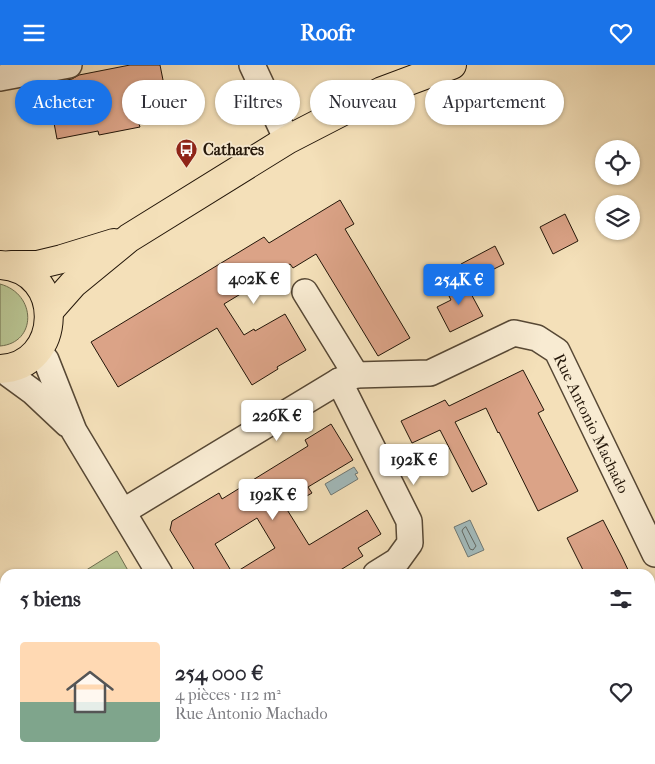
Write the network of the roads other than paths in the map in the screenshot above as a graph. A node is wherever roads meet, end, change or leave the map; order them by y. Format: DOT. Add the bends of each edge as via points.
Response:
graph roads {
  1 [pos="69,65"];
  2 [pos="252,65"];
  3 [pos="452,65"];
  4 [pos="0,78"];
  5 [pos="287,140"];
  6 [pos="129,238"];
  7 [pos="6,265"];
  8 [pos="305,292"];
  9 [pos="50,310"];
  10 [pos="38,349"];
  11 [pos="1,369"];
  12 [pos="347,378"];
  13 [pos="74,431"];
  14 [pos="124,511"];
  15 [pos="655,554"];
  16 [pos="157,569"];
  17 [pos="384,569"];
  1 -- 4 [label="street"];
  2 -- 5 [label="street"];
  3 -- 5 [label="main road" via="382,91"];
  5 -- 6 [label="main road"];
  6 -- 7 [label="main road" via="37,265"];
  6 -- 9 [label="main road" via="73,284"];
  7 -- 9 [label="main road" via="30,275 43,291"];
  8 -- 12 [label="street"];
  9 -- 10 [label="main road" via="48,331"];
  10 -- 11 [label="main road" via="23,363"];
  10 -- 13 [label="street" via="46,360"];
  11 -- 13 [label="street" via="33,392"];
  12 -- 14 [label="street, Rue Antonio Machado"];
  12 -- 15 [label="street, Rue Antonio Machado" via="430,373 514,333 537,338 557,351"];
  12 -- 17 [label="street" via="409,521 410,543 397,561"];
  13 -- 14 [label="street"];
  14 -- 16 [label="street"];
}
